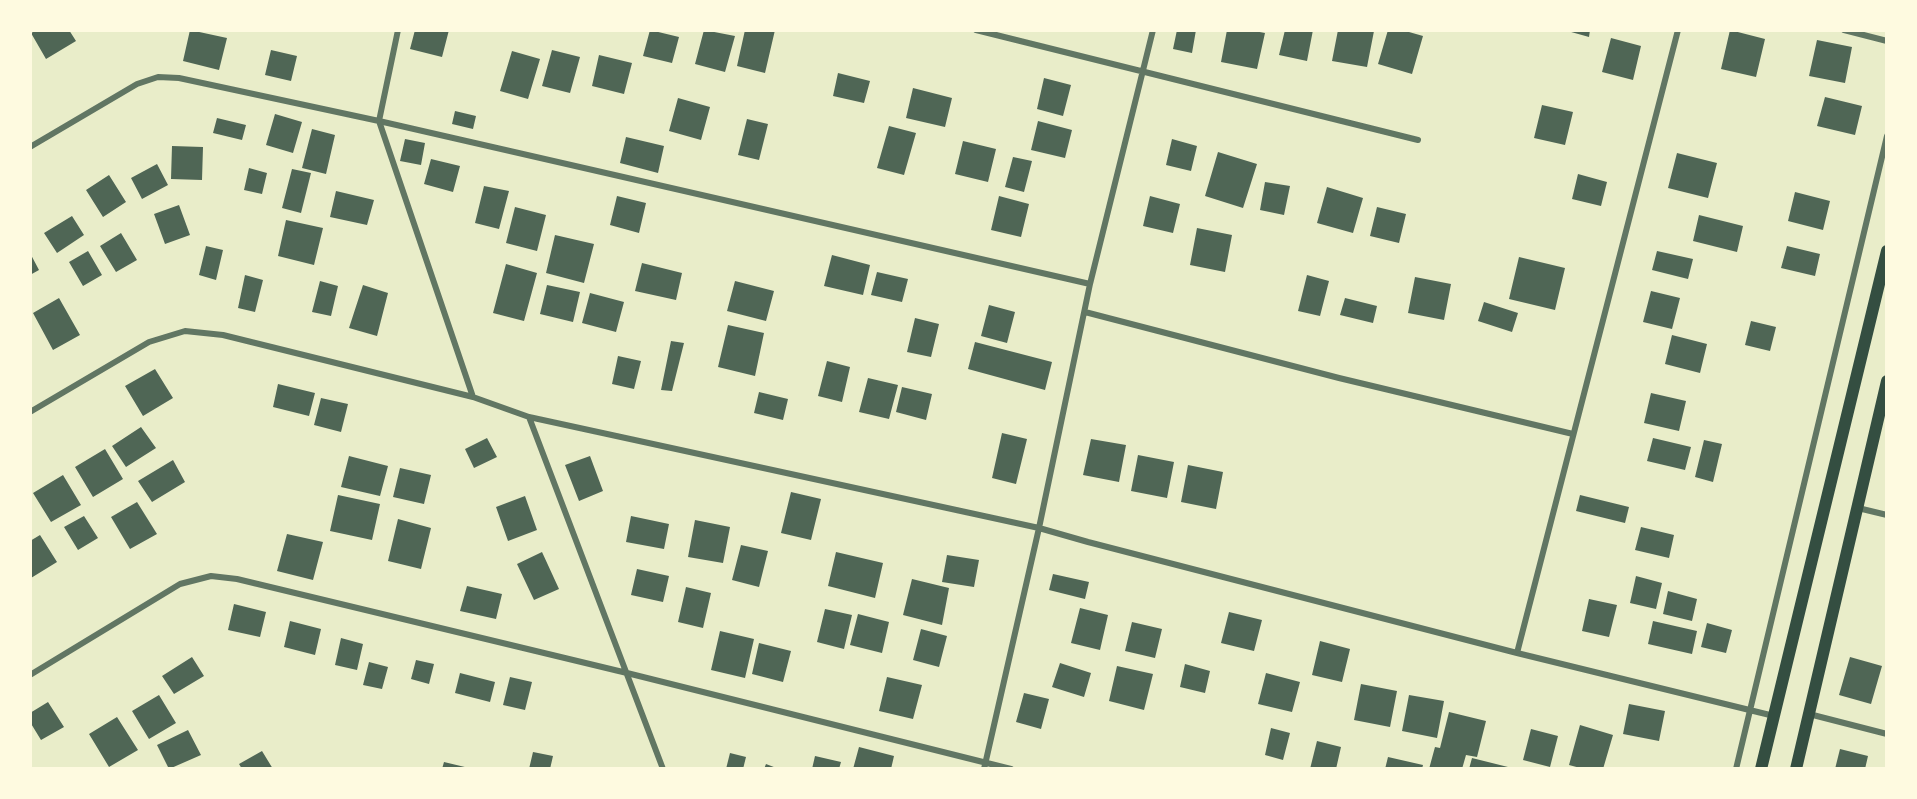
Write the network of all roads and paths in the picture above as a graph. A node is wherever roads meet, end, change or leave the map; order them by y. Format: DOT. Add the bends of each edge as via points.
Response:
graph roads {
  1 [pos="398,30"];
  2 [pos="976,30"];
  3 [pos="1153,30"];
  4 [pos="1678,30"];
  5 [pos="1844,30"];
  6 [pos="1887,41"];
  7 [pos="1143,70"];
  8 [pos="379,121"];
  9 [pos="1887,136"];
  10 [pos="1418,140"];
  11 [pos="30,147"];
  12 [pos="1887,251"];
  13 [pos="1090,284"];
  14 [pos="1084,312"];
  15 [pos="1887,381"];
  16 [pos="473,397"];
  17 [pos="30,412"];
  18 [pos="530,417"];
  19 [pos="1573,434"];
  20 [pos="1858,508"];
  21 [pos="1887,515"];
  22 [pos="1039,528"];
  23 [pos="1517,653"];
  24 [pos="627,673"];
  25 [pos="30,675"];
  26 [pos="1749,710"];
  27 [pos="1809,714"];
  28 [pos="1774,716"];
  29 [pos="1887,734"];
  30 [pos="985,766"];
  31 [pos="663,769"];
  32 [pos="1011,769"];
  33 [pos="1736,769"];
  34 [pos="1761,769"];
  35 [pos="1796,769"];
  1 -- 8 [label="street"];
  2 -- 7 [label="street"];
  3 -- 7 [label="street"];
  4 -- 19 [label="street"];
  5 -- 6 [label="street"];
  7 -- 10 [label="street"];
  7 -- 13 [label="street"];
  8 -- 11 [label="street" via="179,78 158,77 137,84"];
  8 -- 13 [label="street"];
  8 -- 16 [label="street"];
  9 -- 26 [label="street"];
  12 -- 28 [label="main road"];
  13 -- 14 [label="street"];
  14 -- 19 [label="street"];
  14 -- 22 [label="street"];
  15 -- 20 [label="main road"];
  16 -- 17 [label="street" via="224,335 185,331 149,342"];
  16 -- 18 [label="street"];
  18 -- 22 [label="street"];
  18 -- 24 [label="street"];
  19 -- 23 [label="street"];
  20 -- 21 [label="street"];
  20 -- 27 [label="main road"];
  22 -- 23 [label="street"];
  22 -- 30 [label="street"];
  23 -- 26 [label="street"];
  24 -- 25 [label="street" via="211,576 180,584"];
  24 -- 30 [label="street"];
  24 -- 31 [label="street"];
  26 -- 28 [label="street"];
  26 -- 33 [label="street"];
  27 -- 29 [label="street"];
  27 -- 35 [label="main road"];
  28 -- 34 [label="main road"];
  30 -- 32 [label="street"];
}
